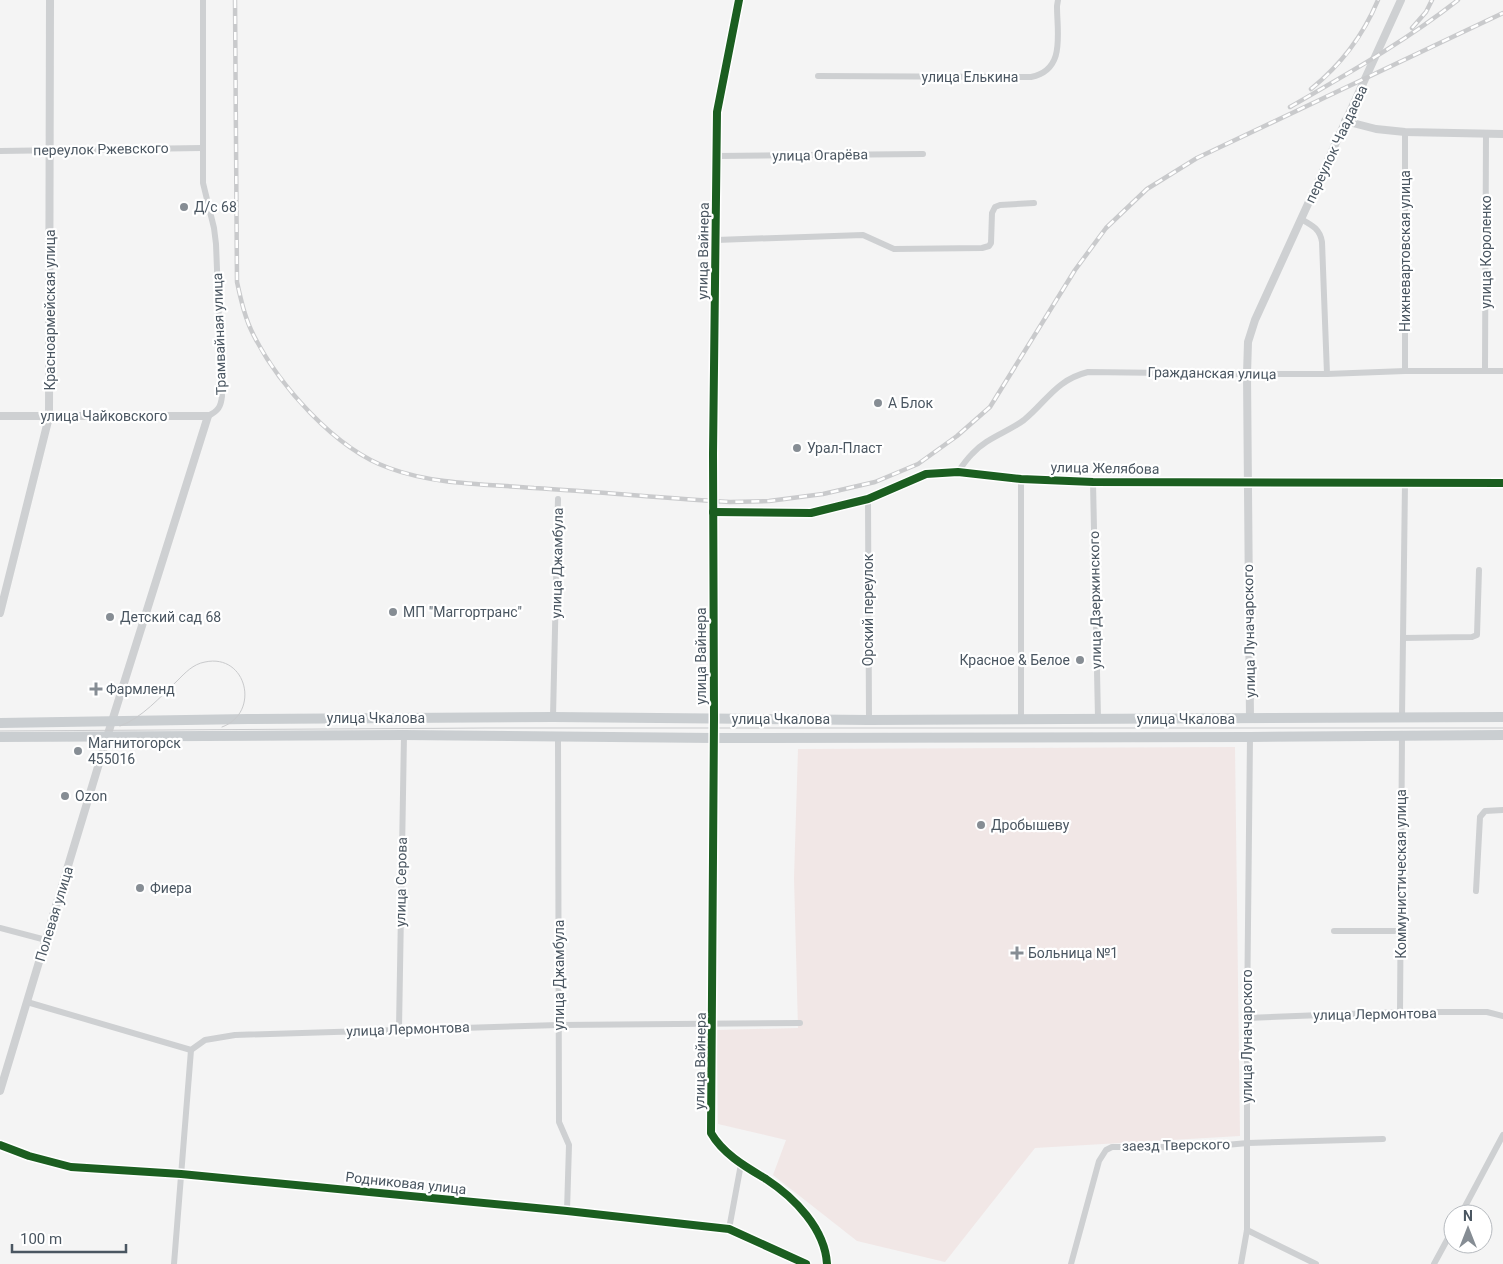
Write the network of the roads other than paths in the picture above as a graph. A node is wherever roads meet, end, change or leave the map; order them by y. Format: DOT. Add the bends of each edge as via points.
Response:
graph roads {
  1 [pos="50,0"];
  2 [pos="203,0"];
  3 [pos="738,0"];
  4 [pos="1058,0"];
  5 [pos="1401,0"];
  6 [pos="818,76"];
  7 [pos="1345,121"];
  8 [pos="1405,132"];
  9 [pos="1486,134"];
  10 [pos="1503,134"];
  11 [pos="202,148"];
  12 [pos="51,150"];
  13 [pos="0,151"];
  14 [pos="923,154"];
  15 [pos="717,156"];
  16 [pos="1034,203"];
  17 [pos="1301,219"];
  18 [pos="716,240"];
  19 [pos="1405,370"];
  20 [pos="1485,370"];
  21 [pos="1503,370"];
  22 [pos="1247,374"];
  23 [pos="1327,374"];
  24 [pos="0,416"];
  25 [pos="208,416"];
  26 [pos="49,417"];
  27 [pos="958,472"];
  28 [pos="1021,479"];
  29 [pos="1093,482"];
  30 [pos="1248,483"];
  31 [pos="1405,483"];
  32 [pos="1503,483"];
  33 [pos="558,499"];
  34 [pos="868,499"];
  35 [pos="713,512"];
  36 [pos="1479,570"];
  37 [pos="0,613"];
  38 [pos="1403,638"];
  39 [pos="553,717"];
  40 [pos="1402,717"];
  41 [pos="1503,717"];
  42 [pos="1098,718"];
  43 [pos="714,719"];
  44 [pos="1021,719"];
  45 [pos="1250,719"];
  46 [pos="869,720"];
  47 [pos="112,721"];
  48 [pos="0,723"];
  49 [pos="1503,735"];
  50 [pos="404,736"];
  51 [pos="1402,736"];
  52 [pos="0,737"];
  53 [pos="106,737"];
  54 [pos="558,737"];
  55 [pos="1250,737"];
  56 [pos="714,738"];
  57 [pos="1503,810"];
  58 [pos="1476,891"];
  59 [pos="0,928"];
  60 [pos="1334,931"];
  61 [pos="1400,931"];
  62 [pos="46,940"];
  63 [pos="27,1002"];
  64 [pos="1400,1012"];
  65 [pos="1501,1015"];
  66 [pos="1246,1018"];
  67 [pos="800,1023"];
  68 [pos="559,1025"];
  69 [pos="713,1025"];
  70 [pos="399,1029"];
  71 [pos="190,1050"];
  72 [pos="1,1087"];
  73 [pos="1503,1135"];
  74 [pos="1383,1139"];
  75 [pos="1248,1143"];
  76 [pos="0,1145"];
  77 [pos="741,1164"];
  78 [pos="181,1174"];
  79 [pos="1466,1204"];
  80 [pos="567,1211"];
  81 [pos="729,1229"];
  82 [pos="1247,1230"];
  83 [pos="1443,1247"];
  84 [pos="174,1264"];
  85 [pos="806,1264"];
  86 [pos="827,1264"];
  87 [pos="1071,1264"];
  88 [pos="1241,1264"];
  89 [pos="1316,1264"];
  90 [pos="1434,1264"];
  1 -- 12 [label="street, Красноармейская улица"];
  2 -- 11 [label="street, Трамвайная улица"];
  3 -- 15 [label="street, улица Вайнера" via="718,103"];
  4 -- 6 [label="street, улица Елькина" via="1055,61 1041,75"];
  5 -- 7 [label="street, переулок Чаадаева"];
  7 -- 8 [label="street"];
  7 -- 17 [label="street, переулок Чаадаева"];
  8 -- 9 [label="street"];
  8 -- 19 [label="street, Нижневартовская улица"];
  9 -- 10 [label="street"];
  9 -- 20 [label="street, улица Короленко"];
  11 -- 12 [label="street, переулок Ржевского"];
  11 -- 25 [label="street, Трамвайная улица" via="204,190 216,244 222,396 219,409"];
  12 -- 13 [label="street, переулок Ржевского"];
  12 -- 26 [label="street, Красноармейская улица"];
  14 -- 15 [label="street, улица Огарёва"];
  15 -- 18 [label="street, улица Вайнера"];
  16 -- 18 [label="street, улица Вайнера" via="995,207 991,243 982,248 894,249 863,235"];
  17 -- 22 [label="street, улица Луначарского" via="1255,320 1248,342"];
  17 -- 23 [label="street, переулок Чаадаева" via="1321,234"];
  18 -- 35 [label="street, улица Вайнера"];
  19 -- 20 [label="street, Гражданская улица"];
  19 -- 23 [label="street, Гражданская улица"];
  20 -- 21 [label="street, Гражданская улица"];
  22 -- 23 [label="street, Гражданская улица"];
  22 -- 27 [label="street, Гражданская улица" via="1088,372 1076,375 1060,385 1023,420 972,453"];
  22 -- 30 [label="street, улица Луначарского"];
  24 -- 26 [label="street, улица Чайковского"];
  25 -- 26 [label="street, улица Чайковского"];
  25 -- 47 [label="street, Трамвайная улица"];
  26 -- 37 [label="street, Красноармейская улица"];
  27 -- 28 [label="street, улица Желябова"];
  27 -- 34 [label="street, улица Желябова" via="926,474"];
  28 -- 29 [label="street, улица Желябова"];
  28 -- 44 [label="street"];
  29 -- 30 [label="street, улица Желябова"];
  29 -- 42 [label="street, улица Дзержинского"];
  30 -- 31 [label="street, улица Желябова"];
  30 -- 45 [label="street, улица Луначарского"];
  31 -- 32 [label="street, улица Желябова"];
  31 -- 38 [label="street"];
  33 -- 39 [label="street, улица Джамбула"];
  34 -- 35 [label="street, улица Желябова" via="811,513"];
  34 -- 46 [label="street, Орский переулок"];
  35 -- 43 [label="street, улица Вайнера"];
  36 -- 38 [label="street" via="1477,635"];
  38 -- 40 [label="street"];
  39 -- 43 [label="main road, улица Чкалова"];
  39 -- 47 [label="main road, улица Чкалова"];
  40 -- 41 [label="main road, улица Чкалова"];
  40 -- 45 [label="main road, улица Чкалова"];
  42 -- 44 [label="main road, улица Чкалова"];
  42 -- 45 [label="main road, улица Чкалова"];
  43 -- 46 [label="main road, улица Чкалова"];
  43 -- 56 [label="street, улица Вайнера"];
  44 -- 46 [label="main road, улица Чкалова"];
  45 -- 55 [label="main road, улица Луначарского"];
  47 -- 48 [label="main road, улица Чкалова"];
  47 -- 53 [label="street, Трамвайная улица"];
  49 -- 51 [label="main road, улица Чкалова"];
  50 -- 53 [label="main road, улица Чкалова"];
  50 -- 54 [label="main road, улица Чкалова"];
  50 -- 70 [label="street, улица Серова"];
  51 -- 55 [label="main road, улица Чкалова"];
  51 -- 61 [label="street, Коммунистическая улица"];
  52 -- 53 [label="main road, улица Чкалова"];
  53 -- 62 [label="street, Полевая улица"];
  54 -- 56 [label="main road, улица Чкалова"];
  54 -- 68 [label="street, улица Джамбула"];
  55 -- 56 [label="main road, улица Чкалова"];
  55 -- 66 [label="street, улица Луначарского"];
  56 -- 69 [label="street, улица Вайнера"];
  57 -- 58 [label="street" via="1485,810 1480,817"];
  59 -- 62 [label="street"];
  60 -- 61 [label="street"];
  61 -- 64 [label="street, Коммунистическая улица"];
  62 -- 63 [label="street, Полевая улица"];
  63 -- 71 [label="street"];
  63 -- 72 [label="street, Полевая улица"];
  64 -- 65 [label="street, улица Лермонтова" via="1487,1012"];
  64 -- 66 [label="street, улица Лермонтова"];
  66 -- 75 [label="street, улица Луначарского"];
  67 -- 69 [label="street, улица Лермонтова"];
  68 -- 69 [label="street, улица Лермонтова"];
  68 -- 70 [label="street, улица Лермонтова"];
  68 -- 80 [label="street, улица Джамбула" via="560,1122 569,1144"];
  69 -- 77 [label="street, улица Вайнера" via="711,1133"];
  70 -- 71 [label="street, улица Лермонтова" via="235,1035 205,1040"];
  71 -- 78 [label="street"];
  73 -- 79 [label="street"];
  74 -- 75 [label="street"];
  75 -- 82 [label="street, улица Луначарского"];
  75 -- 87 [label="street, заезд Тверского" via="1203,1147 1118,1146 1106,1150 1098,1161"];
  76 -- 78 [label="street, Родниковая улица" via="71,1167"];
  77 -- 81 [label="street"];
  77 -- 86 [label="street, улица Вайнера" via="788,1196 810,1220 822,1239"];
  78 -- 80 [label="street, Родниковая улица"];
  78 -- 84 [label="street"];
  80 -- 81 [label="street, Родниковая улица"];
  81 -- 85 [label="street, Родниковая улица"];
  82 -- 88 [label="street, улица Луначарского"];
  82 -- 89 [label="street"];
  83 -- 90 [label="street"];
}
